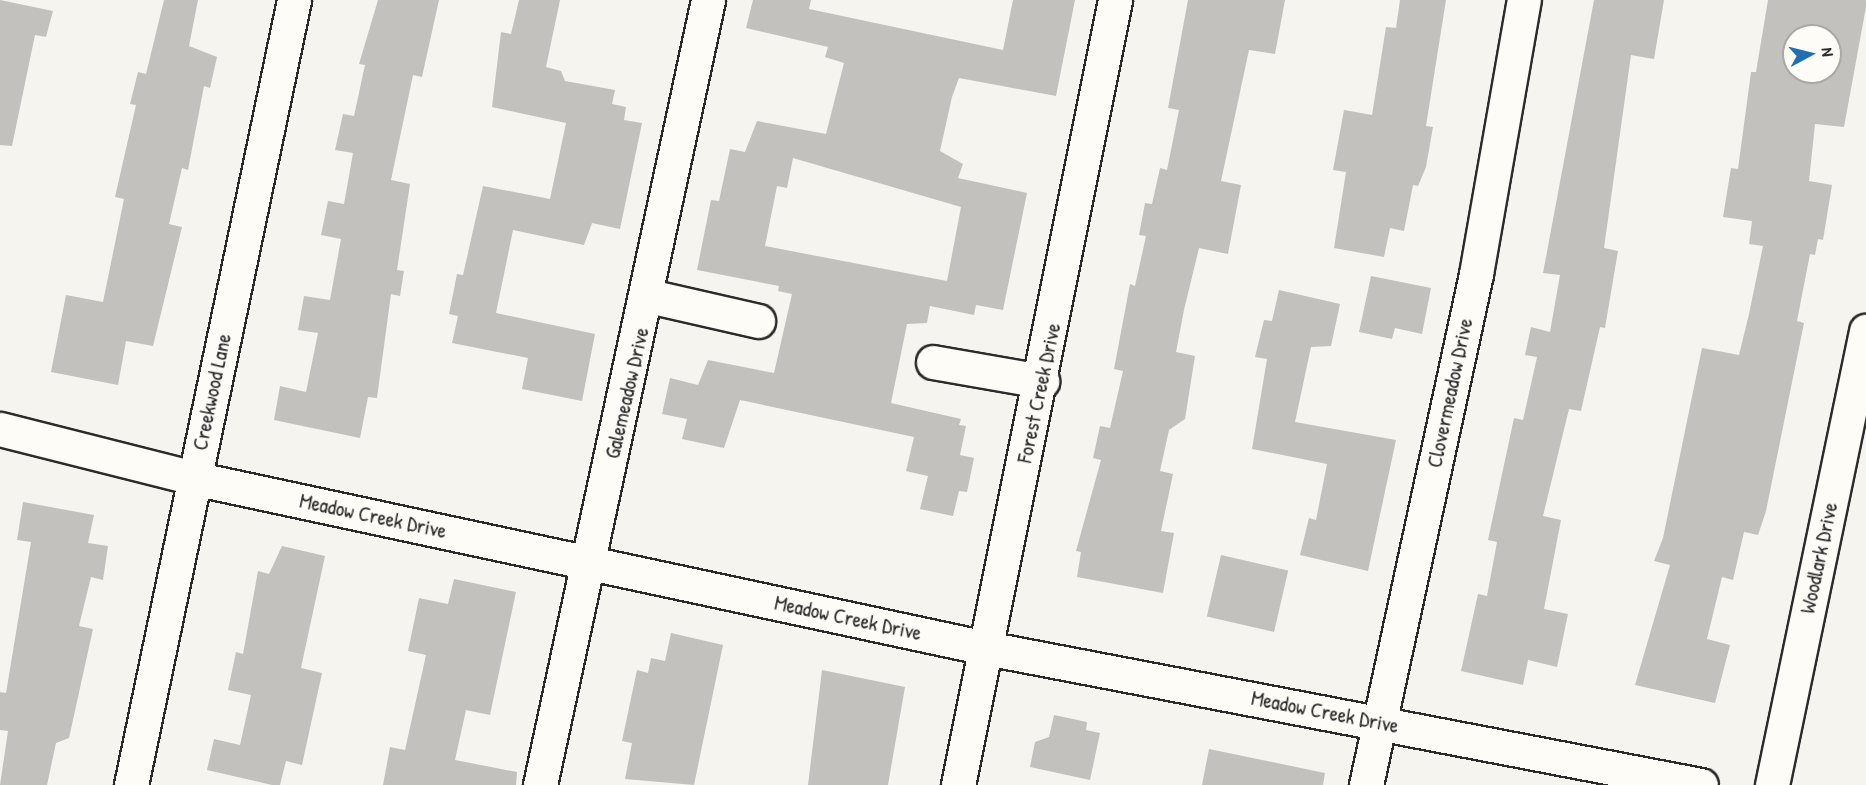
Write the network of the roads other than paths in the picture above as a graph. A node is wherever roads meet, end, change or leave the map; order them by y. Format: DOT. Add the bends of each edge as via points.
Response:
graph roads {
  1 [pos="294,0"];
  2 [pos="708,0"];
  3 [pos="1115,0"];
  4 [pos="1524,0"];
  5 [pos="649,296"];
  6 [pos="758,321"];
  7 [pos="1866,331"];
  8 [pos="933,362"];
  9 [pos="1862,372"];
  10 [pos="1042,381"];
  11 [pos="0,429"];
  12 [pos="193,478"];
  13 [pos="589,561"];
  14 [pos="987,648"];
  15 [pos="1379,723"];
  16 [pos="131,785"];
  17 [pos="540,785"];
  18 [pos="958,785"];
  19 [pos="1366,785"];
  20 [pos="1701,785"];
  21 [pos="1772,785"];
  1 -- 12 [label="street, Creekwood Lane"];
  2 -- 5 [label="street, Galemeadow Drive"];
  3 -- 10 [label="street, Forest Creek Drive"];
  4 -- 15 [label="street, Clovermeadow Drive" via="1476,274"];
  5 -- 6 [label="street"];
  5 -- 13 [label="street, Galemeadow Drive"];
  7 -- 9 [label="street, Woodlark Drive"];
  8 -- 10 [label="street"];
  9 -- 21 [label="street, Woodlark Drive"];
  10 -- 14 [label="street, Forest Creek Drive"];
  11 -- 12 [label="street, Meadow Creek Drive"];
  12 -- 13 [label="street, Meadow Creek Drive"];
  12 -- 16 [label="street, Creekwood Lane"];
  13 -- 14 [label="street, Meadow Creek Drive"];
  13 -- 17 [label="street, Galemeadow Drive"];
  14 -- 15 [label="street, Meadow Creek Drive"];
  14 -- 18 [label="street, Forest Creek Drive"];
  15 -- 19 [label="street, Clovermeadow Drive"];
  15 -- 20 [label="street, Meadow Creek Drive"];
}
